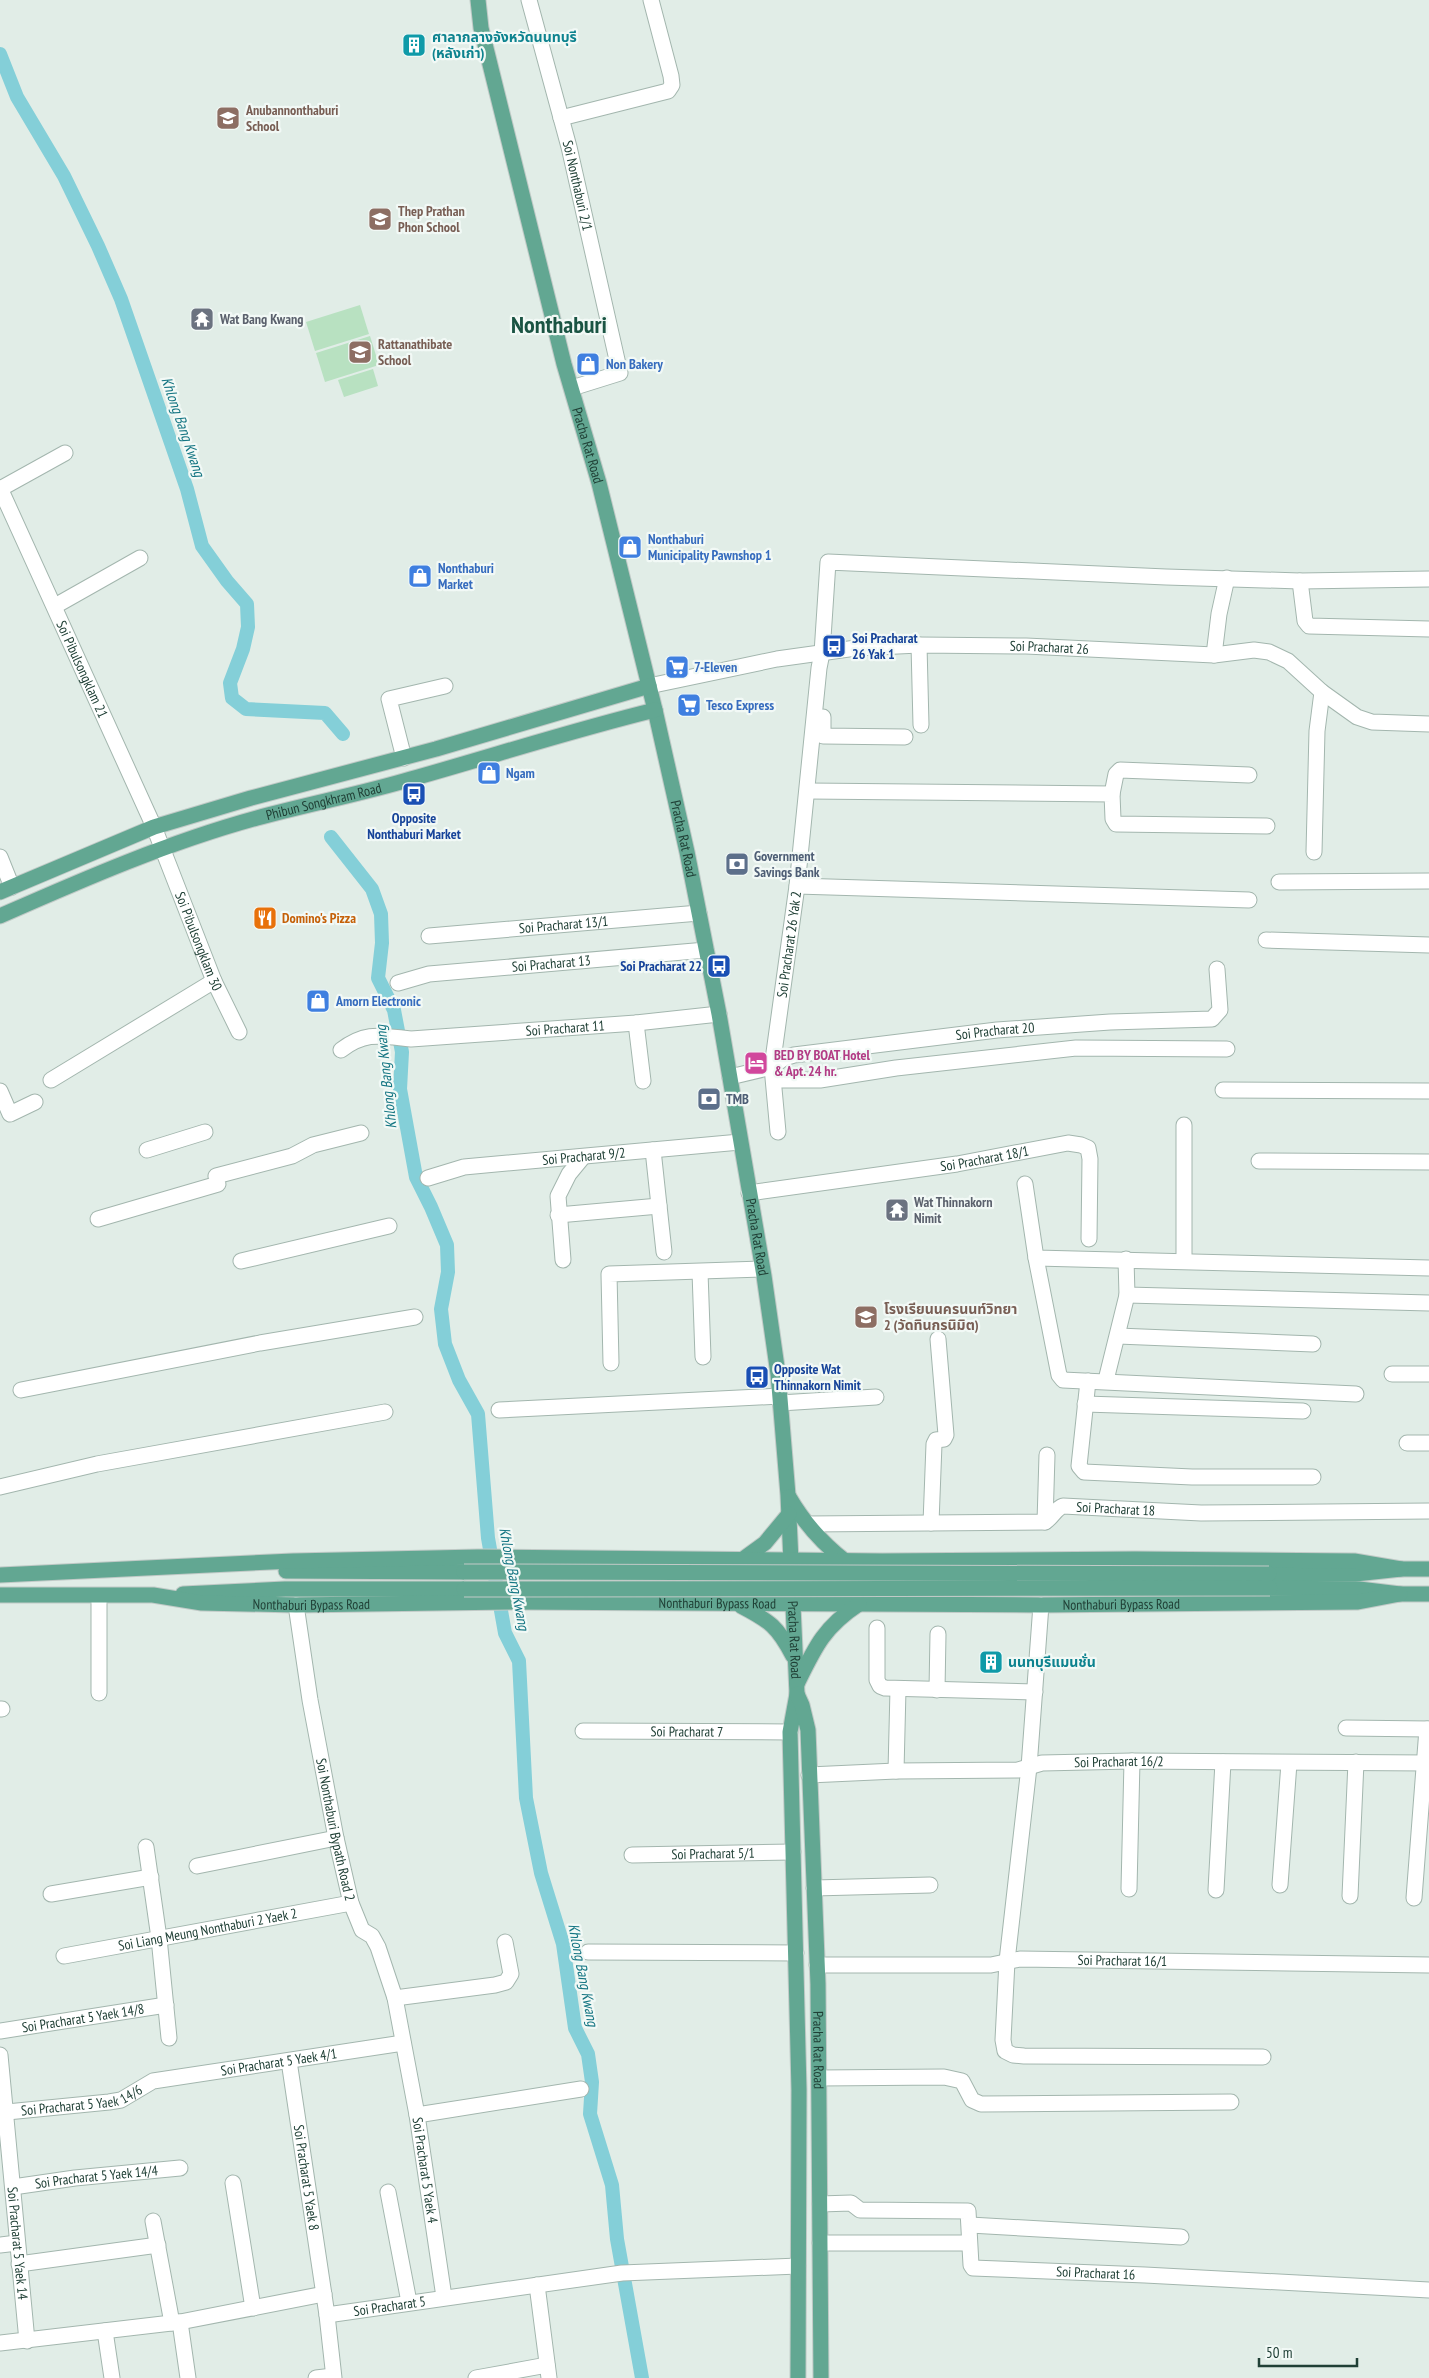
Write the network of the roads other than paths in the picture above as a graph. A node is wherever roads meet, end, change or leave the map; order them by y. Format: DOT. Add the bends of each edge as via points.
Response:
graph roads {
  1 [pos="478,0"];
  2 [pos="529,0"];
  3 [pos="651,0"];
  4 [pos="561,118"];
  5 [pos="572,388"];
  6 [pos="65,453"];
  7 [pos="0,489"];
  8 [pos="140,558"];
  9 [pos="1227,578"];
  10 [pos="1429,579"];
  11 [pos="1300,581"];
  12 [pos="55,606"];
  13 [pos="1429,629"];
  14 [pos="919,645"];
  15 [pos="1214,654"];
  16 [pos="820,660"];
  17 [pos="445,686"];
  18 [pos="649,686"];
  19 [pos="823,690"];
  20 [pos="1322,692"];
  21 [pos="655,710"];
  22 [pos="818,715"];
  23 [pos="1429,724"];
  24 [pos="922,726"];
  25 [pos="904,737"];
  26 [pos="404,758"];
  27 [pos="1250,775"];
  28 [pos="808,790"];
  29 [pos="1112,794"];
  30 [pos="1267,826"];
  31 [pos="154,827"];
  32 [pos="163,849"];
  33 [pos="1314,852"];
  34 [pos="0,857"];
  35 [pos="1279,882"];
  36 [pos="1429,882"];
  37 [pos="797,886"];
  38 [pos="6,889"];
  39 [pos="1249,900"];
  40 [pos="699,913"];
  41 [pos="0,916"];
  42 [pos="429,936"];
  43 [pos="1266,940"];
  44 [pos="1429,945"];
  45 [pos="706,950"];
  46 [pos="1217,970"];
  47 [pos="214,981"];
  48 [pos="398,983"];
  49 [pos="718,1014"];
  50 [pos="636,1023"];
  51 [pos="238,1032"];
  52 [pos="1227,1049"];
  53 [pos="341,1050"];
  54 [pos="773,1073"];
  55 [pos="730,1077"];
  56 [pos="51,1080"];
  57 [pos="643,1081"];
  58 [pos="0,1090"];
  59 [pos="1223,1090"];
  60 [pos="1429,1091"];
  61 [pos="35,1102"];
  62 [pos="5,1116"];
  63 [pos="1184,1125"];
  64 [pos="205,1132"];
  65 [pos="778,1132"];
  66 [pos="361,1134"];
  67 [pos="740,1142"];
  68 [pos="147,1150"];
  69 [pos="653,1150"];
  70 [pos="583,1157"];
  71 [pos="1259,1161"];
  72 [pos="1429,1162"];
  73 [pos="428,1178"];
  74 [pos="1025,1184"];
  75 [pos="749,1192"];
  76 [pos="659,1206"];
  77 [pos="558,1215"];
  78 [pos="98,1219"];
  79 [pos="389,1226"];
  80 [pos="1089,1239"];
  81 [pos="664,1252"];
  82 [pos="1036,1258"];
  83 [pos="1126,1259"];
  84 [pos="563,1260"];
  85 [pos="1184,1260"];
  86 [pos="241,1261"];
  87 [pos="1429,1268"];
  88 [pos="762,1269"];
  89 [pos="700,1272"];
  90 [pos="1127,1295"];
  91 [pos="1429,1303"];
  92 [pos="415,1317"];
  93 [pos="1118,1336"];
  94 [pos="938,1339"];
  95 [pos="1313,1344"];
  96 [pos="703,1356"];
  97 [pos="611,1363"];
  98 [pos="1392,1374"];
  99 [pos="1429,1374"];
  100 [pos="1088,1380"];
  101 [pos="1106,1380"];
  102 [pos="21,1390"];
  103 [pos="1356,1394"];
  104 [pos="876,1397"];
  105 [pos="780,1399"];
  106 [pos="1085,1404"];
  107 [pos="499,1410"];
  108 [pos="385,1412"];
  109 [pos="1303,1412"];
  110 [pos="1429,1442"];
  111 [pos="1407,1443"];
  112 [pos="1047,1455"];
  113 [pos="1313,1477"];
  114 [pos="0,1487"];
  115 [pos="788,1495"];
  116 [pos="1429,1510"];
  117 [pos="789,1514"];
  118 [pos="1045,1522"];
  119 [pos="931,1523"];
  120 [pos="808,1524"];
  121 [pos="712,1559"];
  122 [pos="743,1559"];
  123 [pos="792,1559"];
  124 [pos="846,1561"];
  125 [pos="882,1561"];
  126 [pos="179,1567"];
  127 [pos="1401,1569"];
  128 [pos="1429,1569"];
  129 [pos="0,1575"];
  130 [pos="1269,1581"];
  131 [pos="1400,1594"];
  132 [pos="1429,1594"];
  133 [pos="0,1595"];
  134 [pos="153,1595"];
  135 [pos="99,1596"];
  136 [pos="296,1604"];
  137 [pos="717,1604"];
  138 [pos="793,1604"];
  139 [pos="859,1604"];
  140 [pos="886,1604"];
  141 [pos="737,1605"];
  142 [pos="1041,1605"];
  143 [pos="877,1628"];
  144 [pos="938,1634"];
  145 [pos="794,1659"];
  146 [pos="797,1689"];
  147 [pos="898,1689"];
  148 [pos="937,1690"];
  149 [pos="1035,1692"];
  150 [pos="100,1693"];
  151 [pos="1346,1728"];
  152 [pos="1428,1729"];
  153 [pos="584,1731"];
  154 [pos="790,1732"];
  155 [pos="1132,1761"];
  156 [pos="1223,1762"];
  157 [pos="1356,1762"];
  158 [pos="1290,1763"];
  159 [pos="1426,1763"];
  160 [pos="1029,1767"];
  161 [pos="896,1771"];
  162 [pos="809,1775"];
  163 [pos="336,1838"];
  164 [pos="146,1847"];
  165 [pos="793,1852"];
  166 [pos="632,1855"];
  167 [pos="197,1866"];
  168 [pos="150,1877"];
  169 [pos="930,1885"];
  170 [pos="1280,1886"];
  171 [pos="814,1888"];
  172 [pos="1129,1889"];
  173 [pos="1216,1890"];
  174 [pos="51,1894"];
  175 [pos="1350,1896"];
  176 [pos="1414,1898"];
  177 [pos="351,1903"];
  178 [pos="159,1938"];
  179 [pos="505,1942"];
  180 [pos="588,1952"];
  181 [pos="796,1953"];
  182 [pos="64,1956"];
  183 [pos="1007,1961"];
  184 [pos="817,1965"];
  185 [pos="1429,1965"];
  186 [pos="395,1998"];
  187 [pos="166,2005"];
  188 [pos="0,2031"];
  189 [pos="169,2038"];
  190 [pos="403,2043"];
  191 [pos="0,2055"];
  192 [pos="1263,2057"];
  193 [pos="289,2061"];
  194 [pos="819,2078"];
  195 [pos="153,2081"];
  196 [pos="582,2089"];
  197 [pos="1231,2102"];
  198 [pos="7,2112"];
  199 [pos="417,2115"];
  200 [pos="6,2168"];
  201 [pos="180,2168"];
  202 [pos="233,2183"];
  203 [pos="13,2187"];
  204 [pos="388,2192"];
  205 [pos="820,2204"];
  206 [pos="153,2221"];
  207 [pos="970,2225"];
  208 [pos="1180,2237"];
  209 [pos="16,2243"];
  210 [pos="820,2243"];
  211 [pos="969,2243"];
  212 [pos="0,2245"];
  213 [pos="158,2245"];
  214 [pos="19,2264"];
  215 [pos="798,2266"];
  216 [pos="537,2285"];
  217 [pos="1429,2290"];
  218 [pos="324,2294"];
  219 [pos="444,2297"];
  220 [pos="409,2302"];
  221 [pos="253,2308"];
  222 [pos="327,2315"];
  223 [pos="176,2322"];
  224 [pos="105,2331"];
  225 [pos="27,2341"];
  226 [pos="0,2344"];
  227 [pos="548,2372"];
  228 [pos="334,2377"];
  229 [pos="112,2378"];
  230 [pos="188,2378"];
  231 [pos="316,2378"];
  232 [pos="476,2378"];
  233 [pos="798,2378"];
  234 [pos="821,2378"];
  1 -- 5 [label="main road, Pracha Rat Road" via="483,37"];
  2 -- 4 [label="street, Soi Nonthaburi 2/1"];
  3 -- 4 [label="street" via="671,76 672,85 668,91"];
  4 -- 5 [label="street, Soi Nonthaburi 2/1" via="620,373"];
  5 -- 18 [label="main road, Pracha Rat Road"];
  6 -- 7 [label="street"];
  7 -- 12 [label="street, Soi Pibulsongklam 21"];
  8 -- 12 [label="street"];
  9 -- 11 [label="street"];
  9 -- 15 [label="street"];
  9 -- 16 [label="street" via="828,562"];
  10 -- 11 [label="street"];
  11 -- 13 [label="street" via="1305,621 1309,626"];
  12 -- 31 [label="street, Soi Pibulsongklam 21"];
  14 -- 15 [label="street, Soi Pracharat 26"];
  14 -- 16 [label="street, Soi Pracharat 26" via="856,648"];
  14 -- 24 [label="street"];
  15 -- 20 [label="street, Soi Pracharat 26" via="1254,650 1269,652 1288,661"];
  16 -- 18 [label="street, Soi Pracharat 26" via="777,659"];
  16 -- 22 [label="street, Soi Pracharat 26 Yak 2"];
  17 -- 26 [label="street" via="389,699"];
  18 -- 21 [label="main road, Pracha Rat Road"];
  18 -- 26 [label="main road, Phibun Songkhram Road"];
  19 -- 22 [label="street"];
  20 -- 23 [label="street, Soi Pracharat 26" via="1357,717 1372,722"];
  20 -- 33 [label="street" via="1317,731"];
  21 -- 32 [label="main road, Phibun Songkhram Road" via="409,780 257,818"];
  21 -- 40 [label="main road, Pracha Rat Road"];
  22 -- 25 [label="street" via="823,736"];
  22 -- 28 [label="street, Soi Pracharat 26 Yak 2"];
  26 -- 31 [label="main road, Phibun Songkhram Road"];
  27 -- 29 [label="street" via="1120,770 1116,774"];
  28 -- 29 [label="street"];
  28 -- 37 [label="street, Soi Pracharat 26 Yak 2"];
  29 -- 30 [label="street" via="1116,824"];
  31 -- 32 [label="street, Soi Pibulsongklam 21"];
  31 -- 38 [label="main road, Phibun Songkhram Road"];
  32 -- 41 [label="main road, Phibun Songkhram Road"];
  32 -- 47 [label="street, Soi Pibulsongklam 30"];
  34 -- 38 [label="street"];
  35 -- 36 [label="street"];
  37 -- 39 [label="street"];
  37 -- 54 [label="street, Soi Pracharat 26 Yak 2"];
  40 -- 42 [label="street, Soi Pracharat 13/1"];
  40 -- 45 [label="main road, Pracha Rat Road"];
  43 -- 44 [label="street"];
  45 -- 48 [label="street, Soi Pracharat 13" via="430,974"];
  45 -- 49 [label="main road, Pracha Rat Road"];
  46 -- 54 [label="street, Soi Pracharat 20" via="1220,1010 1212,1019 997,1030 794,1055 784,1058"];
  47 -- 51 [label="street, Soi Pibulsongklam 30"];
  47 -- 56 [label="street"];
  49 -- 50 [label="street, Soi Pracharat 11"];
  49 -- 55 [label="main road, Pracha Rat Road"];
  50 -- 53 [label="street, Soi Pracharat 11" via="411,1039 375,1036 356,1039"];
  50 -- 57 [label="street"];
  52 -- 54 [label="street" via="1076,1048 820,1080"];
  54 -- 55 [label="street, Soi Pracharat 20"];
  54 -- 65 [label="street, Soi Pracharat 26 Yak 2"];
  55 -- 67 [label="main road, Pracha Rat Road"];
  58 -- 62 [label="street"];
  59 -- 60 [label="street"];
  61 -- 62 [label="street"];
  63 -- 85 [label="street"];
  64 -- 68 [label="street"];
  66 -- 78 [label="street" via="313,1145 292,1156"];
  67 -- 69 [label="street, Soi Pracharat 9/2"];
  67 -- 75 [label="main road, Pracha Rat Road"];
  69 -- 70 [label="street, Soi Pracharat 9/2"];
  69 -- 76 [label="street"];
  70 -- 73 [label="street, Soi Pracharat 9/2" via="464,1167"];
  70 -- 77 [label="street" via="569,1174 558,1196"];
  71 -- 72 [label="street"];
  74 -- 82 [label="street"];
  75 -- 80 [label="street, Soi Pracharat 18/1" via="958,1164 1068,1143 1088,1148"];
  75 -- 88 [label="main road, Pracha Rat Road"];
  76 -- 77 [label="street"];
  76 -- 81 [label="street"];
  77 -- 84 [label="street"];
  79 -- 86 [label="street"];
  82 -- 83 [label="street"];
  82 -- 100 [label="street" via="1059,1375 1067,1380"];
  83 -- 85 [label="street"];
  83 -- 90 [label="street"];
  85 -- 87 [label="street"];
  88 -- 89 [label="street"];
  88 -- 105 [label="main road, Pracha Rat Road"];
  89 -- 96 [label="street"];
  89 -- 97 [label="street" via="609,1274"];
  90 -- 91 [label="street"];
  90 -- 93 [label="street"];
  92 -- 102 [label="street" via="260,1343"];
  93 -- 95 [label="street"];
  93 -- 101 [label="street"];
  94 -- 119 [label="street" via="946,1435 934,1444"];
  98 -- 99 [label="street"];
  100 -- 101 [label="street"];
  100 -- 106 [label="street"];
  101 -- 103 [label="street"];
  104 -- 105 [label="street"];
  105 -- 107 [label="street"];
  105 -- 115 [label="main road, Pracha Rat Road"];
  106 -- 109 [label="street"];
  106 -- 113 [label="street" via="1079,1466 1084,1472"];
  108 -- 114 [label="street" via="97,1464"];
  110 -- 111 [label="street"];
  112 -- 118 [label="street"];
  115 -- 117 [label="main road, Pracha Rat Road"];
  115 -- 120 [label="main road"];
  116 -- 118 [label="street, Soi Pracharat 18" via="1201,1513 1063,1506"];
  117 -- 122 [label="main road" via="765,1543"];
  117 -- 123 [label="main road, Pracha Rat Road"];
  118 -- 119 [label="street"];
  119 -- 120 [label="street"];
  120 -- 124 [label="main road" via="823,1544"];
  121 -- 122 [label="main road, Nonthaburi Bypass Road"];
  121 -- 126 [label="main road, Nonthaburi Bypass Road" via="478,1557"];
  121 -- 137 [label="main road" via="729,1568 735,1583 731,1598"];
  122 -- 123 [label="main road, Nonthaburi Bypass Road"];
  123 -- 124 [label="main road, Nonthaburi Bypass Road"];
  123 -- 138 [label="main road, Pracha Rat Road"];
  124 -- 125 [label="main road, Nonthaburi Bypass Road"];
  125 -- 127 [label="main road, Nonthaburi Bypass Road" via="1354,1561"];
  125 -- 140 [label="main road" via="869,1569 866,1586 872,1598"];
  126 -- 129 [label="main road, Nonthaburi Bypass Road"];
  126 -- 130 [label="main road, Nonthaburi Bypass Road, bridge" via="293,1571"];
  127 -- 128 [label="main road, Nonthaburi Bypass Road"];
  127 -- 130 [label="main road, Nonthaburi Bypass Road"];
  130 -- 131 [label="main road, Nonthaburi Bypass Road"];
  130 -- 134 [label="main road, Nonthaburi Bypass Road, bridge" via="286,1589"];
  131 -- 132 [label="main road, Nonthaburi Bypass Road"];
  131 -- 142 [label="main road, Nonthaburi Bypass Road" via="1358,1602"];
  133 -- 135 [label="main road, Nonthaburi Bypass Road"];
  134 -- 135 [label="main road, Nonthaburi Bypass Road"];
  134 -- 136 [label="main road, Nonthaburi Bypass Road" via="202,1603"];
  135 -- 150 [label="street"];
  136 -- 137 [label="main road, Nonthaburi Bypass Road"];
  136 -- 163 [label="street, Soi Nonthaburi Bypath Road 2"];
  137 -- 141 [label="main road, Nonthaburi Bypass Road"];
  138 -- 139 [label="main road, Nonthaburi Bypass Road"];
  138 -- 141 [label="main road, Nonthaburi Bypass Road"];
  138 -- 145 [label="main road, Pracha Rat Road"];
  139 -- 140 [label="main road, Nonthaburi Bypass Road"];
  139 -- 146 [label="main road" via="826,1631 812,1652"];
  140 -- 142 [label="main road, Nonthaburi Bypass Road"];
  141 -- 145 [label="main road" via="770,1622 784,1638"];
  142 -- 149 [label="street"];
  143 -- 147 [label="street" via="880,1686"];
  144 -- 148 [label="street"];
  145 -- 146 [label="main road, Pracha Rat Road"];
  146 -- 154 [label="main road, Pracha Rat Road"];
  146 -- 162 [label="main road, Pracha Rat Road" via="806,1716"];
  147 -- 148 [label="street"];
  147 -- 161 [label="street"];
  148 -- 149 [label="street"];
  149 -- 160 [label="street"];
  151 -- 152 [label="street"];
  152 -- 159 [label="street"];
  153 -- 154 [label="street, Soi Pracharat 7"];
  154 -- 165 [label="main road, Pracha Rat Road"];
  155 -- 156 [label="street, Soi Pracharat 16/2"];
  155 -- 160 [label="street, Soi Pracharat 16/2" via="1042,1763"];
  155 -- 172 [label="street"];
  156 -- 158 [label="street, Soi Pracharat 16/2"];
  156 -- 173 [label="street"];
  157 -- 158 [label="street, Soi Pracharat 16/2"];
  157 -- 159 [label="street, Soi Pracharat 16/2"];
  157 -- 175 [label="street"];
  158 -- 170 [label="street"];
  159 -- 176 [label="street"];
  160 -- 161 [label="street, Soi Pracharat 16/2" via="1018,1770"];
  160 -- 183 [label="street"];
  161 -- 162 [label="street, Soi Pracharat 16/2"];
  162 -- 171 [label="main road, Pracha Rat Road"];
  163 -- 167 [label="street"];
  163 -- 177 [label="street, Soi Nonthaburi Bypath Road 2"];
  164 -- 168 [label="street"];
  165 -- 166 [label="street, Soi Pracharat 5/1"];
  165 -- 181 [label="main road, Pracha Rat Road"];
  168 -- 174 [label="street"];
  168 -- 178 [label="street"];
  169 -- 171 [label="street"];
  171 -- 184 [label="main road, Pracha Rat Road"];
  177 -- 178 [label="street, Soi Liang Meung Nonthaburi 2 Yaek 2"];
  177 -- 186 [label="street, Soi Nonthaburi Bypath Road 2" via="362,1930 372,1936 378,1947"];
  178 -- 182 [label="street, Soi Liang Meung Nonthaburi 2 Yaek 2"];
  178 -- 187 [label="street"];
  179 -- 186 [label="street" via="512,1974 506,1982"];
  180 -- 181 [label="street"];
  181 -- 215 [label="main road, Pracha Rat Road"];
  183 -- 184 [label="street, Soi Pracharat 16/1" via="990,1965"];
  183 -- 185 [label="street, Soi Pracharat 16/1"];
  183 -- 192 [label="street" via="1003,2040 1006,2051 1013,2055"];
  184 -- 194 [label="main road, Pracha Rat Road"];
  186 -- 190 [label="street, Soi Nonthaburi Bypath Road 2"];
  187 -- 188 [label="street, Soi Pracharat 5 Yaek 14/8"];
  187 -- 189 [label="street"];
  190 -- 193 [label="street, Soi Pracharat 5 Yaek 4/1"];
  190 -- 199 [label="street, Soi Pracharat 5 Yaek 4"];
  191 -- 198 [label="street, Soi Pracharat 5 Yaek 14"];
  193 -- 195 [label="street, Soi Pracharat 5 Yaek 4/1"];
  193 -- 218 [label="street, Soi Pracharat 5 Yaek 8"];
  194 -- 197 [label="street" via="944,2076 962,2081 972,2100 982,2104"];
  194 -- 205 [label="main road, Pracha Rat Road"];
  195 -- 198 [label="street, Soi Pracharat 5 Yaek 14/6" via="121,2100"];
  196 -- 199 [label="street"];
  198 -- 200 [label="street, Soi Pracharat 5 Yaek 14"];
  199 -- 219 [label="street, Soi Pracharat 5 Yaek 4"];
  200 -- 203 [label="street, Soi Pracharat 5 Yaek 14"];
  201 -- 203 [label="street, Soi Pracharat 5 Yaek 14/4"];
  202 -- 221 [label="street"];
  203 -- 209 [label="street, Soi Pracharat 5 Yaek 14"];
  204 -- 220 [label="street"];
  205 -- 207 [label="street" via="852,2203 860,2210 966,2210"];
  205 -- 210 [label="main road, Pracha Rat Road"];
  206 -- 213 [label="street"];
  207 -- 208 [label="street"];
  207 -- 211 [label="street, Soi Pracharat 16"];
  209 -- 212 [label="street"];
  209 -- 214 [label="street, Soi Pracharat 5 Yaek 14"];
  210 -- 211 [label="street"];
  210 -- 234 [label="main road, Pracha Rat Road"];
  211 -- 217 [label="street, Soi Pracharat 16" via="973,2268"];
  213 -- 214 [label="street"];
  213 -- 223 [label="street"];
  214 -- 225 [label="street, Soi Pracharat 5 Yaek 14"];
  215 -- 216 [label="street, Soi Pracharat 5" via="627,2272"];
  215 -- 233 [label="main road, Pracha Rat Road"];
  216 -- 219 [label="street, Soi Pracharat 5"];
  216 -- 227 [label="street"];
  218 -- 221 [label="street"];
  218 -- 222 [label="street"];
  219 -- 220 [label="street, Soi Pracharat 5"];
  220 -- 222 [label="street, Soi Pracharat 5"];
  221 -- 223 [label="street"];
  222 -- 228 [label="street"];
  223 -- 224 [label="street"];
  223 -- 230 [label="street"];
  224 -- 225 [label="street"];
  224 -- 229 [label="street"];
  225 -- 226 [label="street"];
  227 -- 232 [label="street"];
  228 -- 231 [label="street"];
}
